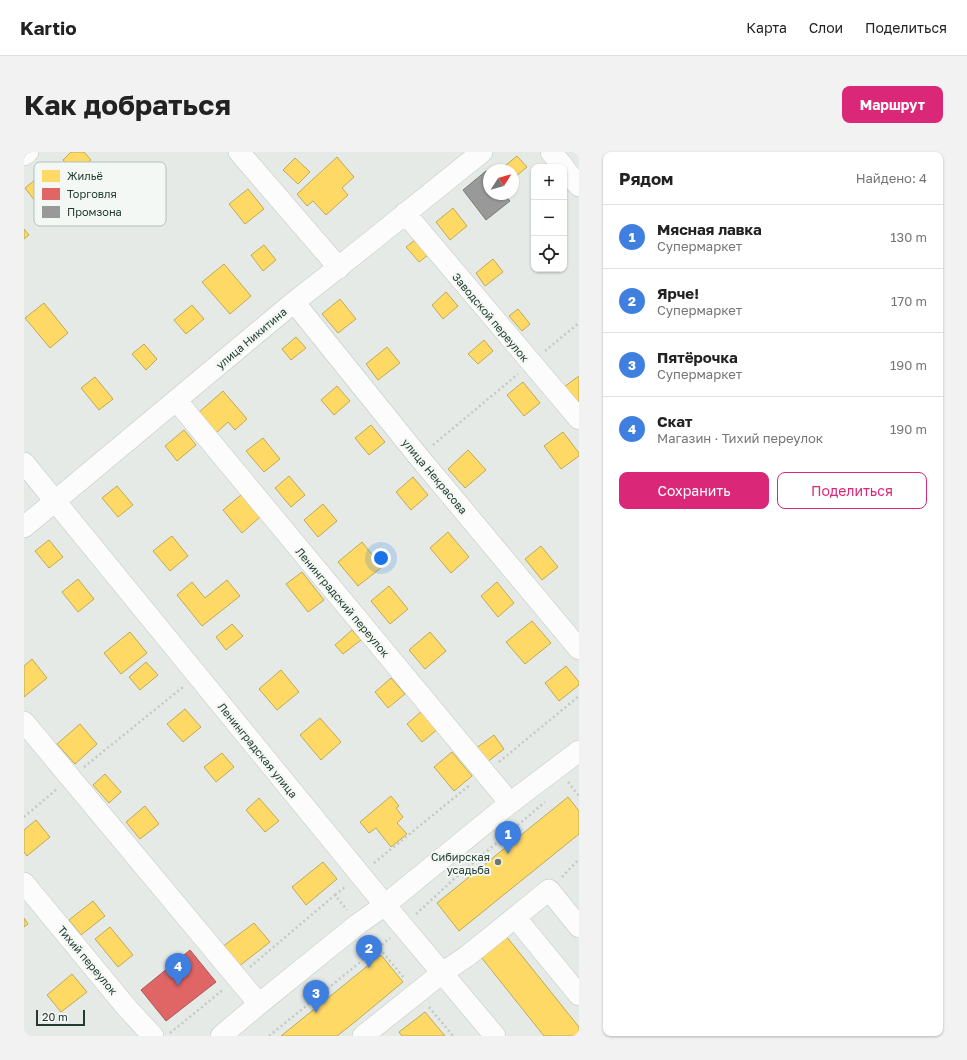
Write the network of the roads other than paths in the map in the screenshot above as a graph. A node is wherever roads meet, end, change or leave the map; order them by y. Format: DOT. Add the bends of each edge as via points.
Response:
graph roads {
  1 [pos="28,152"];
  2 [pos="239,152"];
  3 [pos="482,152"];
  4 [pos="551,152"];
  5 [pos="24,155"];
  6 [pos="561,164"];
  7 [pos="567,171"];
  8 [pos="579,186"];
  9 [pos="404,213"];
  10 [pos="339,268"];
  11 [pos="294,302"];
  12 [pos="176,400"];
  13 [pos="579,419"];
  14 [pos="24,463"];
  15 [pos="56,501"];
  16 [pos="24,527"];
  17 [pos="579,649"];
  18 [pos="24,722"];
  19 [pos="579,751"];
  20 [pos="510,803"];
  21 [pos="24,883"];
  22 [pos="385,905"];
  23 [pos="515,918"];
  24 [pos="579,927"];
  25 [pos="442,973"];
  26 [pos="579,995"];
  27 [pos="259,1004"];
  28 [pos="377,1032"];
  29 [pos="153,1036"];
  30 [pos="221,1036"];
  31 [pos="494,1036"];
  1 -- 5 [label="street"];
  2 -- 10 [label="street"];
  3 -- 9 [label="street, улица Никитина"];
  4 -- 6 [label="street"];
  7 -- 8 [label="street"];
  9 -- 10 [label="street, улица Никитина"];
  9 -- 13 [label="street, Заводской переулок"];
  10 -- 11 [label="street, улица Никитина"];
  11 -- 12 [label="street, улица Никитина"];
  11 -- 17 [label="street, улица Некрасова"];
  12 -- 15 [label="street, улица Никитина"];
  12 -- 20 [label="street, Ленинградский переулок"];
  14 -- 15 [label="street, Ленинградская улица"];
  15 -- 16 [label="street, улица Никитина"];
  15 -- 22 [label="street, Ленинградская улица"];
  18 -- 27 [label="street"];
  19 -- 20 [label="street"];
  20 -- 22 [label="street"];
  21 -- 29 [label="street, Тихий переулок"];
  22 -- 25 [label="street, Ленинградская улица"];
  22 -- 27 [label="street"];
  23 -- 24 [label="street" via="549,890"];
  23 -- 25 [label="street"];
  23 -- 26 [label="street"];
  25 -- 28 [label="street"];
  25 -- 31 [label="street, Ленинградская улица"];
  27 -- 30 [label="street"];
}
